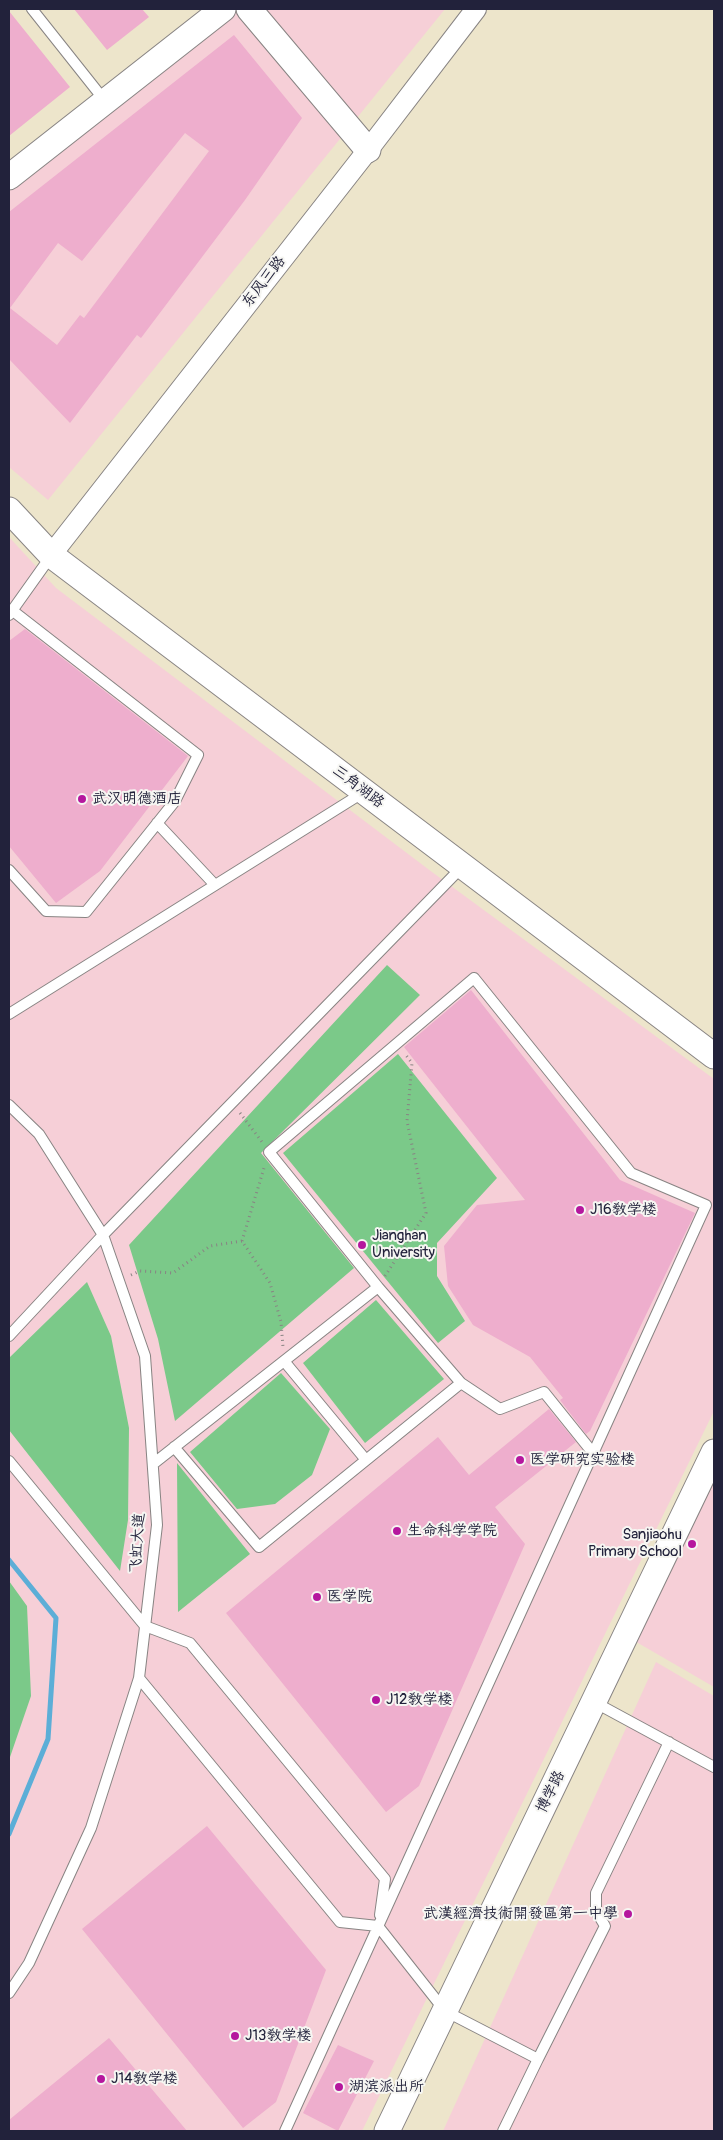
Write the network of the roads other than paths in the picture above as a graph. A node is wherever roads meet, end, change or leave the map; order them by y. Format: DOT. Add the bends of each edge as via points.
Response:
graph roads {
  1 [pos="32,9"];
  2 [pos="223,9"];
  3 [pos="249,9"];
  4 [pos="476,9"];
  5 [pos="105,102"];
  6 [pos="368,150"];
  7 [pos="9,177"];
  8 [pos="9,510"];
  9 [pos="51,555"];
  10 [pos="11,613"];
  11 [pos="365,791"];
  12 [pos="157,823"];
  13 [pos="462,867"];
  14 [pos="9,870"];
  15 [pos="215,885"];
  16 [pos="9,1014"];
  17 [pos="714,1056"];
  18 [pos="9,1105"];
  19 [pos="103,1235"];
  20 [pos="378,1287"];
  21 [pos="11,1330"];
  22 [pos="284,1361"];
  23 [pos="461,1383"];
  24 [pos="174,1447"];
  25 [pos="714,1452"];
  26 [pos="594,1454"];
  27 [pos="366,1460"];
  28 [pos="153,1464"];
  29 [pos="10,1466"];
  30 [pos="146,1626"];
  31 [pos="139,1678"];
  32 [pos="594,1702"];
  33 [pos="669,1742"];
  34 [pos="714,1767"];
  35 [pos="378,1926"];
  36 [pos="9,1993"];
  37 [pos="445,2011"];
  38 [pos="538,2059"];
  39 [pos="284,2131"];
  40 [pos="387,2131"];
  41 [pos="502,2131"];
  1 -- 5 [label="lane"];
  2 -- 5 [label="street"];
  3 -- 6 [label="street"];
  4 -- 6 [label="street, 东风三路"];
  5 -- 7 [label="street"];
  6 -- 9 [label="street, 东风三路"];
  8 -- 9 [label="street, 三角湖路"];
  9 -- 10 [label="lane"];
  9 -- 11 [label="street, 三角湖路"];
  10 -- 12 [label="lane" via="198,755 175,801"];
  11 -- 13 [label="street, 三角湖路"];
  11 -- 15 [label="lane"];
  12 -- 14 [label="lane" via="86,912 46,911"];
  12 -- 15 [label="lane"];
  13 -- 17 [label="street, 三角湖路"];
  13 -- 19 [label="lane"];
  15 -- 16 [label="lane"];
  18 -- 19 [label="lane, 飞虹大道" via="39,1134"];
  19 -- 21 [label="lane"];
  19 -- 28 [label="lane, 飞虹大道" via="144,1356"];
  20 -- 22 [label="lane"];
  20 -- 23 [label="lane"];
  20 -- 26 [label="lane" via="269,1152 474,978 631,1173 706,1206"];
  22 -- 24 [label="lane"];
  22 -- 27 [label="lane"];
  23 -- 26 [label="lane" via="500,1409 544,1392"];
  23 -- 27 [label="lane"];
  24 -- 27 [label="lane" via="259,1548"];
  24 -- 28 [label="lane"];
  25 -- 32 [label="street, 博学路"];
  26 -- 35 [label="lane"];
  28 -- 30 [label="lane, 飞虹大道" via="157,1525"];
  29 -- 30 [label="lane"];
  30 -- 31 [label="lane, 飞虹大道"];
  30 -- 35 [label="lane" via="190,1643 385,1879"];
  31 -- 35 [label="lane" via="340,1922"];
  31 -- 36 [label="lane, 飞虹大道" via="91,1828 29,1963"];
  32 -- 33 [label="lane"];
  32 -- 37 [label="street, 博学路"];
  33 -- 34 [label="lane"];
  33 -- 38 [label="lane" via="596,1893 596,1911 605,1926"];
  35 -- 37 [label="lane"];
  35 -- 39 [label="lane"];
  37 -- 38 [label="lane"];
  37 -- 40 [label="street, 博学路"];
  38 -- 41 [label="lane"];
}
